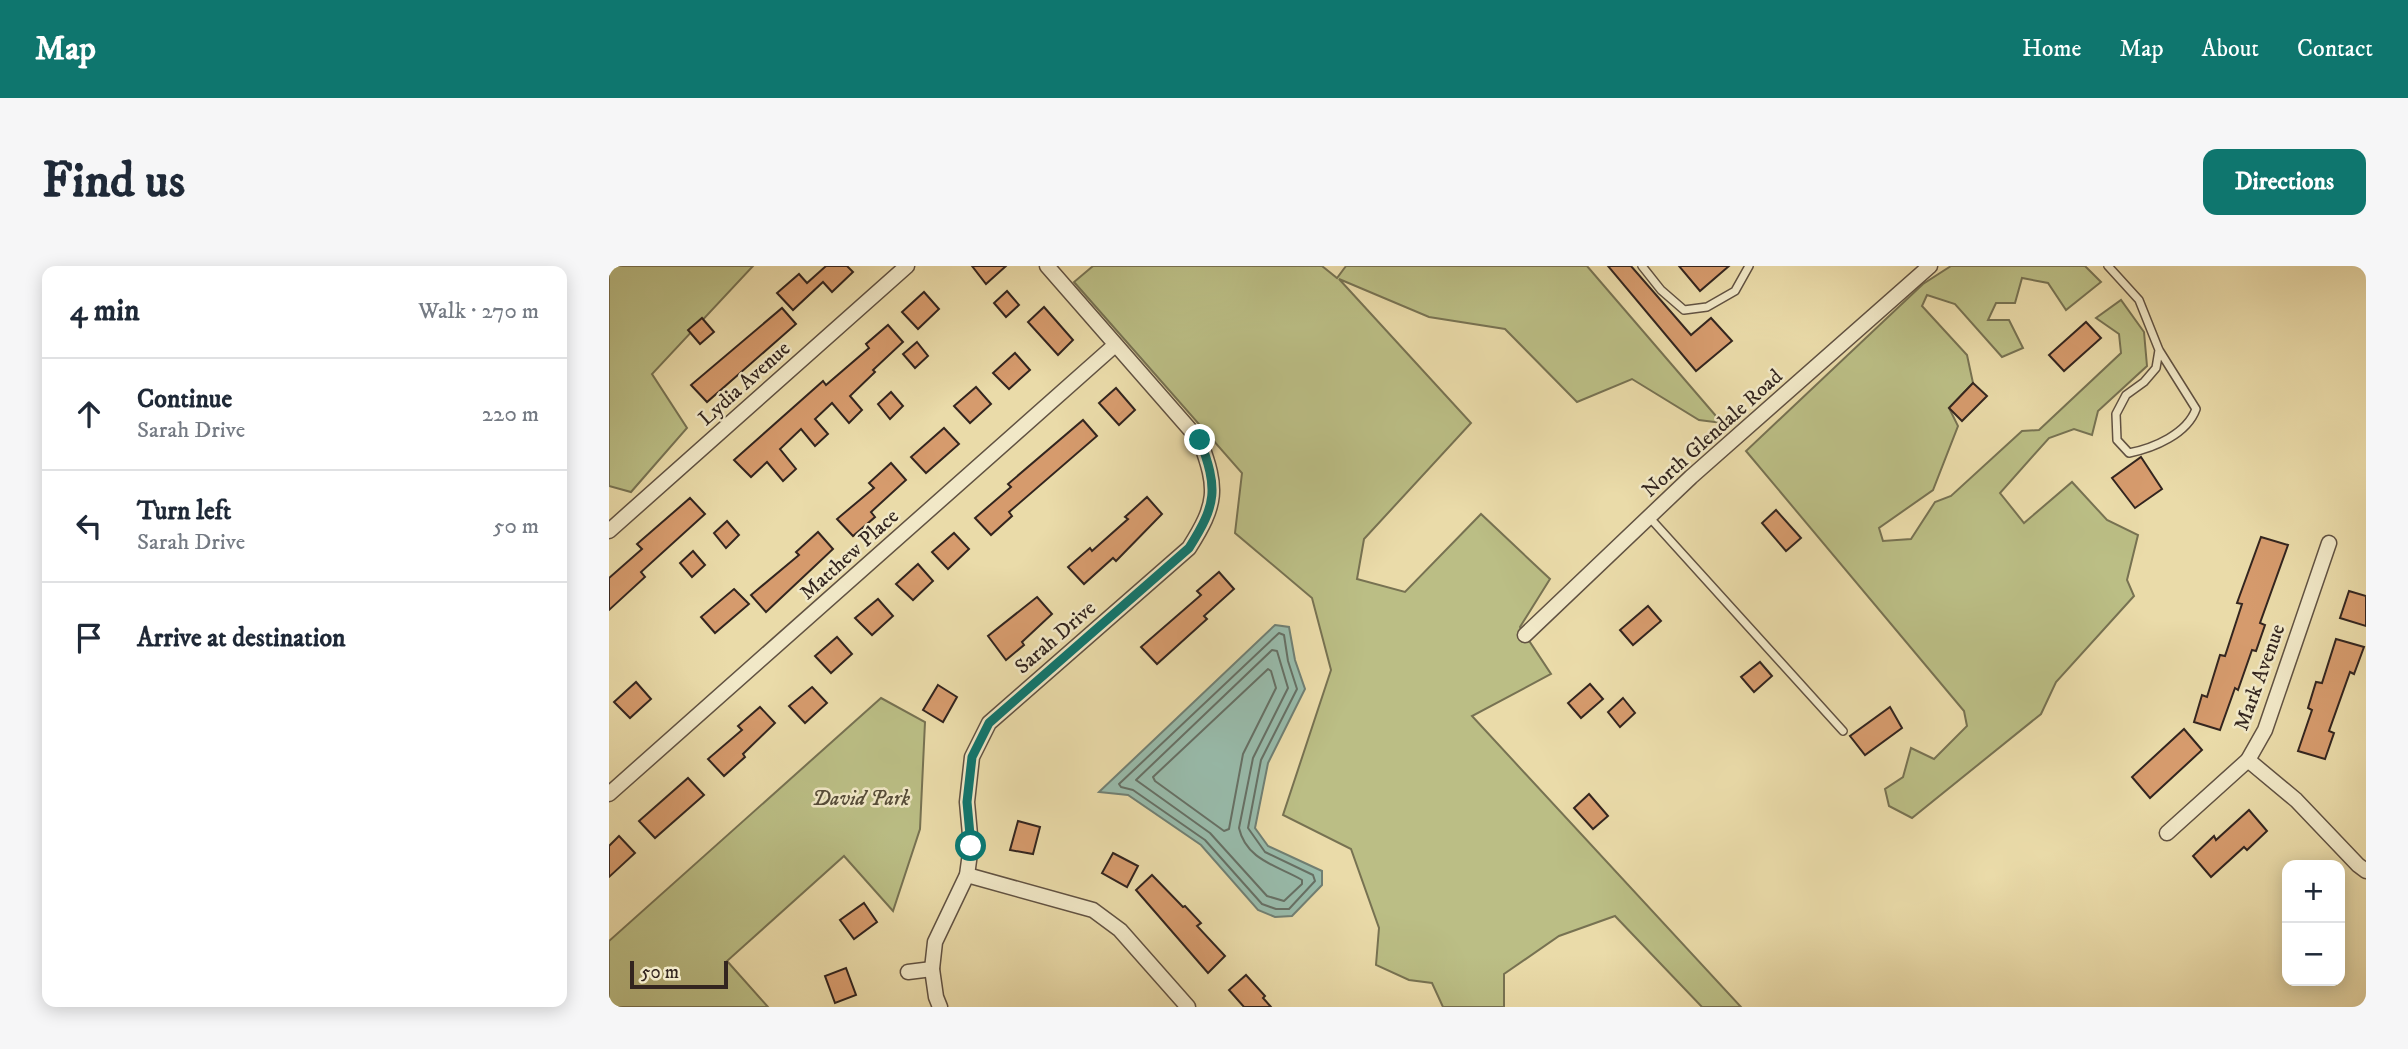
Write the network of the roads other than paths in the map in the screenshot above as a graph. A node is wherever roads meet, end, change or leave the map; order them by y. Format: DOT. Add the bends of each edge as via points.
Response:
graph roads {
  1 [pos="907,266"];
  2 [pos="1642,266"];
  3 [pos="1749,266"];
  4 [pos="1930,266"];
  5 [pos="2108,266"];
  6 [pos="1049,267"];
  7 [pos="1115,345"];
  8 [pos="2159,350"];
  9 [pos="1650,518"];
  10 [pos="609,531"];
  11 [pos="2329,543"];
  12 [pos="1525,635"];
  13 [pos="1843,731"];
  14 [pos="2248,760"];
  15 [pos="609,794"];
  16 [pos="2167,833"];
  17 [pos="2366,872"];
  18 [pos="967,875"];
  19 [pos="932,969"];
  20 [pos="908,972"];
  21 [pos="940,1007"];
  22 [pos="1188,1007"];
  1 -- 10 [label="street, Lydia Avenue"];
  2 -- 3 [label="lane" via="1684,310 1707,307 1735,291"];
  4 -- 9 [label="street, North Glendale Road"];
  5 -- 8 [label="lane" via="2139,300"];
  6 -- 7 [label="street, Sarah Drive"];
  7 -- 15 [label="street, Matthew Place"];
  7 -- 18 [label="street, Sarah Drive" via="1200,440 1212,472 1212,503 1189,548 989,723 972,757"];
  8 -- 8 [label="lane" via="2156,368 2126,395 2116,414 2116,440 2129,453 2146,450 2177,433 2191,422 2196,409"];
  9 -- 12 [label="street, North Glendale Road"];
  9 -- 13 [label="lane"];
  11 -- 14 [label="street, Mark Avenue" via="2265,730"];
  14 -- 16 [label="street, Mark Avenue"];
  14 -- 17 [label="street" via="2296,800"];
  18 -- 19 [label="street, Sarah Drive" via="935,942"];
  18 -- 22 [label="street" via="1093,910 1120,930"];
  19 -- 20 [label="street"];
  19 -- 21 [label="street, Sarah Drive"];
}
